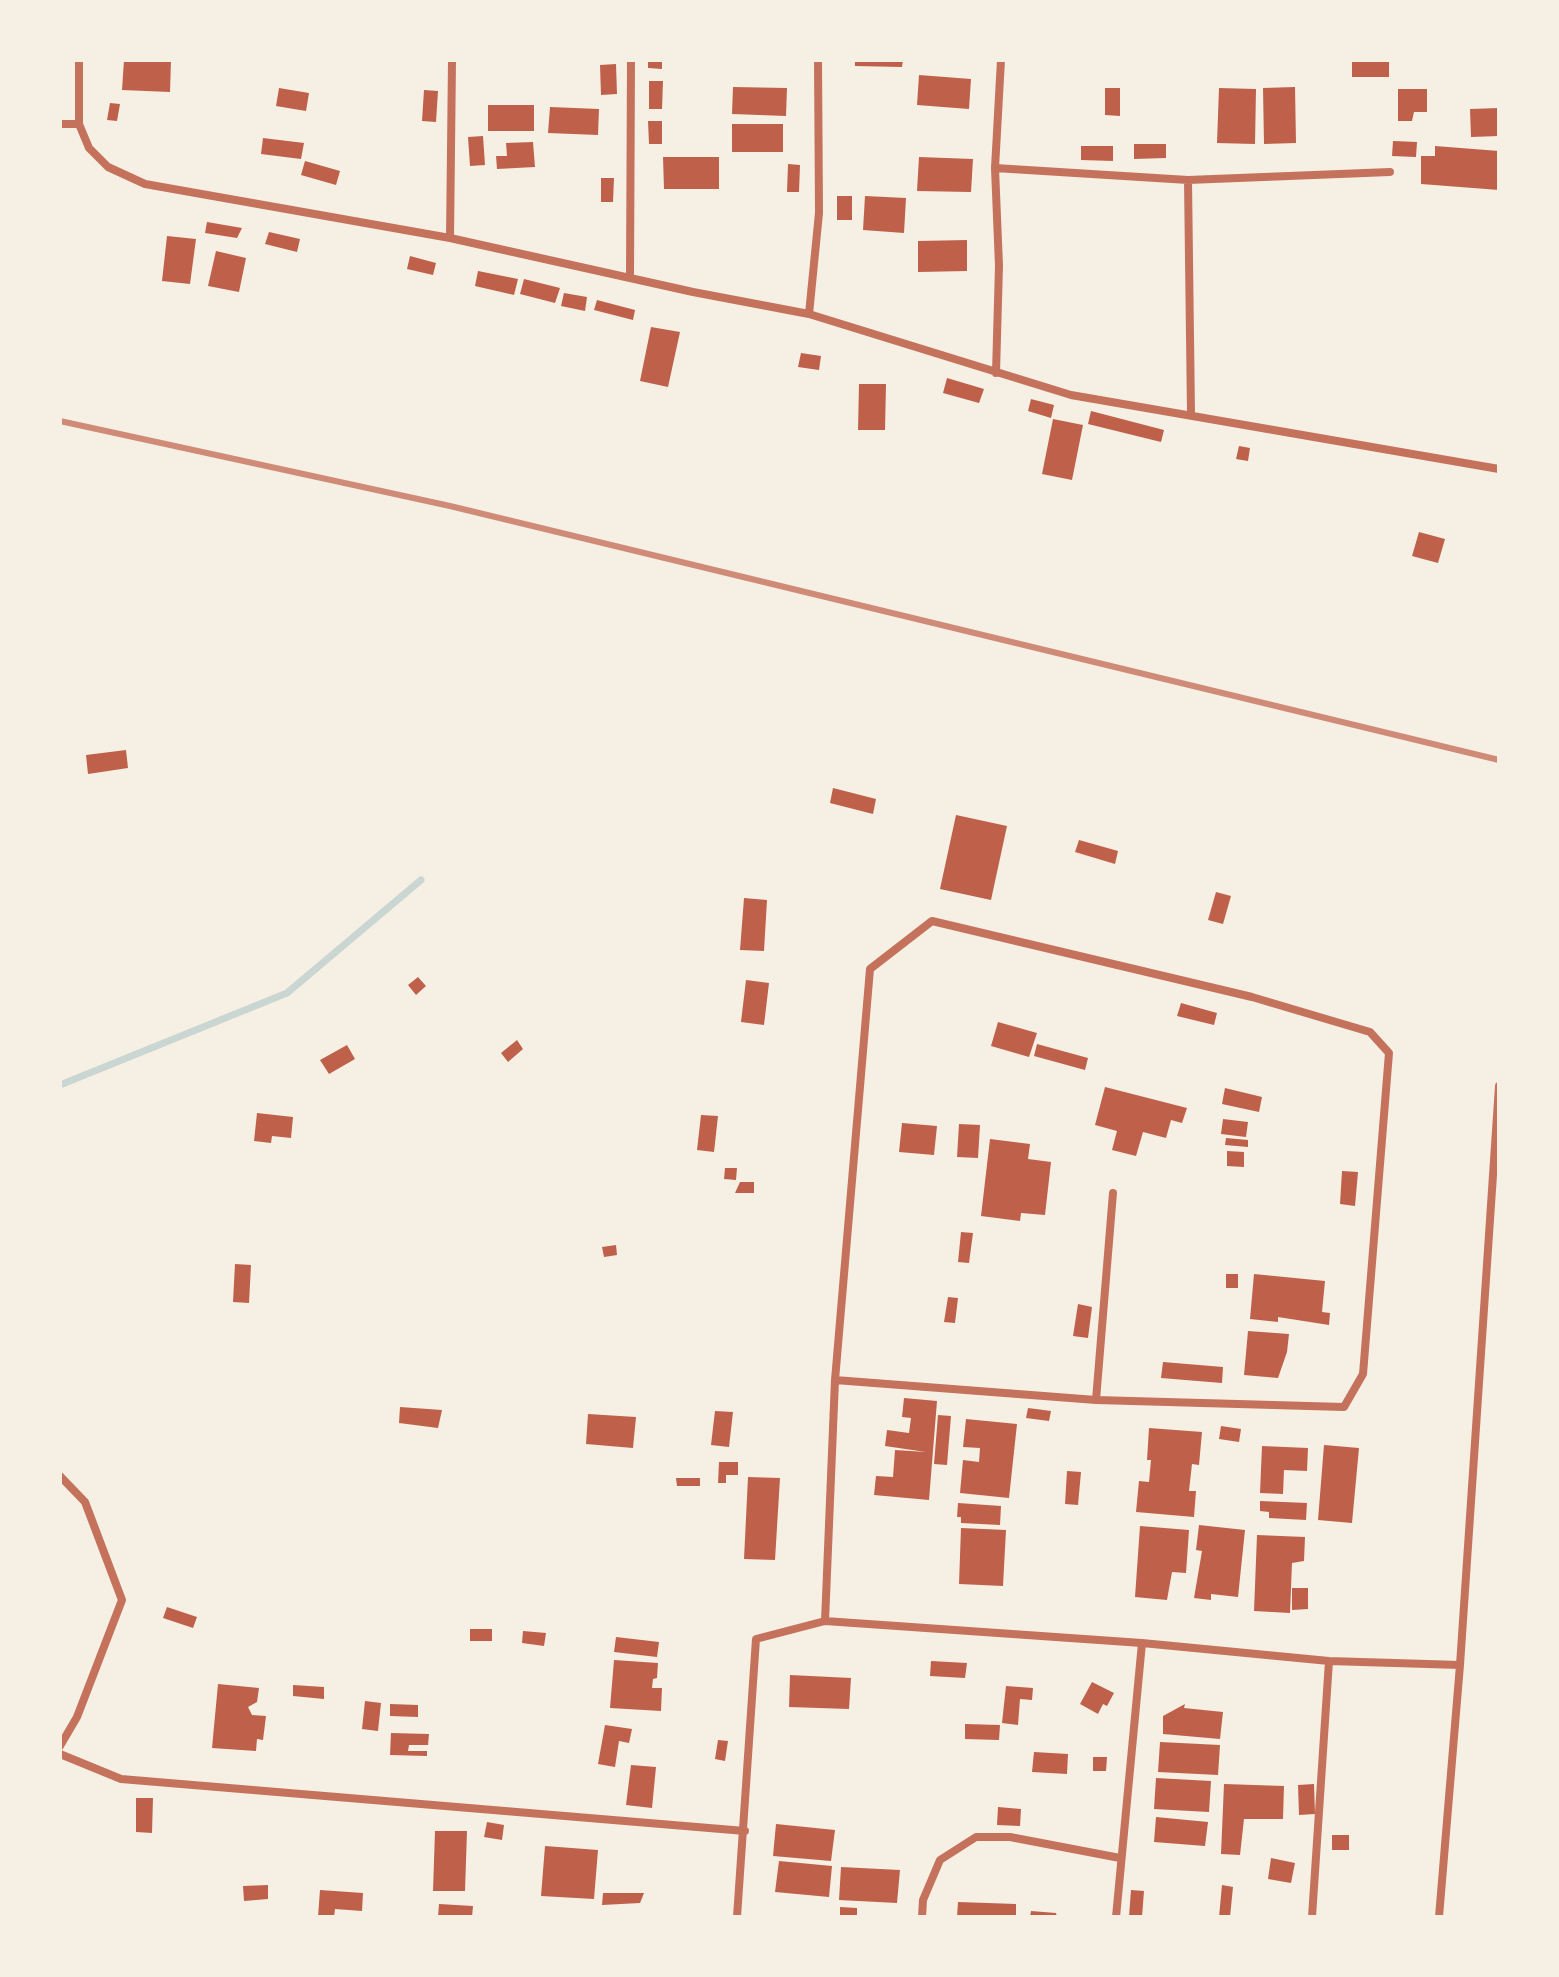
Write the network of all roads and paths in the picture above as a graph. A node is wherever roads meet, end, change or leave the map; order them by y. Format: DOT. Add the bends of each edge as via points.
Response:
graph roads {
  1 [pos="79,60"];
  2 [pos="452,60"];
  3 [pos="631,60"];
  4 [pos="818,60"];
  5 [pos="1001,60"];
  6 [pos="60,124"];
  7 [pos="79,124"];
  8 [pos="995,168"];
  9 [pos="1390,172"];
  10 [pos="1188,180"];
  11 [pos="450,238"];
  12 [pos="630,277"];
  13 [pos="809,314"];
  14 [pos="996,373"];
  15 [pos="1191,414"];
  16 [pos="1499,469"];
  17 [pos="1499,1086"];
  18 [pos="1113,1193"];
  19 [pos="835,1380"];
  20 [pos="1096,1400"];
  21 [pos="60,1476"];
  22 [pos="825,1621"];
  23 [pos="1142,1643"];
  24 [pos="1329,1661"];
  25 [pos="1460,1665"];
  26 [pos="60,1746"];
  27 [pos="60,1754"];
  28 [pos="745,1831"];
  29 [pos="1120,1858"];
  30 [pos="737,1917"];
  31 [pos="922,1917"];
  32 [pos="1116,1917"];
  33 [pos="1312,1917"];
  34 [pos="1439,1917"];
  1 -- 7 [label="street"];
  2 -- 11 [label="street"];
  3 -- 12 [label="street"];
  4 -- 13 [label="street" via="819,213"];
  5 -- 8 [label="street"];
  6 -- 7 [label="street"];
  7 -- 11 [label="street" via="89,148 108,167 145,184"];
  8 -- 10 [label="street"];
  8 -- 14 [label="street"];
  9 -- 10 [label="street"];
  10 -- 15 [label="street"];
  11 -- 12 [label="street"];
  12 -- 13 [label="street"];
  13 -- 14 [label="street"];
  14 -- 15 [label="street" via="1071,395"];
  15 -- 16 [label="street"];
  17 -- 25 [label="street"];
  18 -- 20 [label="street"];
  19 -- 20 [label="street"];
  19 -- 20 [label="street" via="870,969 932,921 1252,997 1370,1032 1389,1053 1363,1374 1344,1407"];
  19 -- 22 [label="street"];
  21 -- 26 [label="street" via="85,1502 122,1600 77,1717"];
  22 -- 23 [label="street"];
  22 -- 28 [label="street" via="756,1639"];
  23 -- 24 [label="street"];
  23 -- 29 [label="street"];
  24 -- 25 [label="street"];
  24 -- 33 [label="street"];
  25 -- 34 [label="street"];
  27 -- 28 [label="street" via="121,1779"];
  28 -- 30 [label="street"];
  29 -- 31 [label="street" via="1010,1837 976,1837 940,1860 923,1900"];
  29 -- 32 [label="street"];
}
